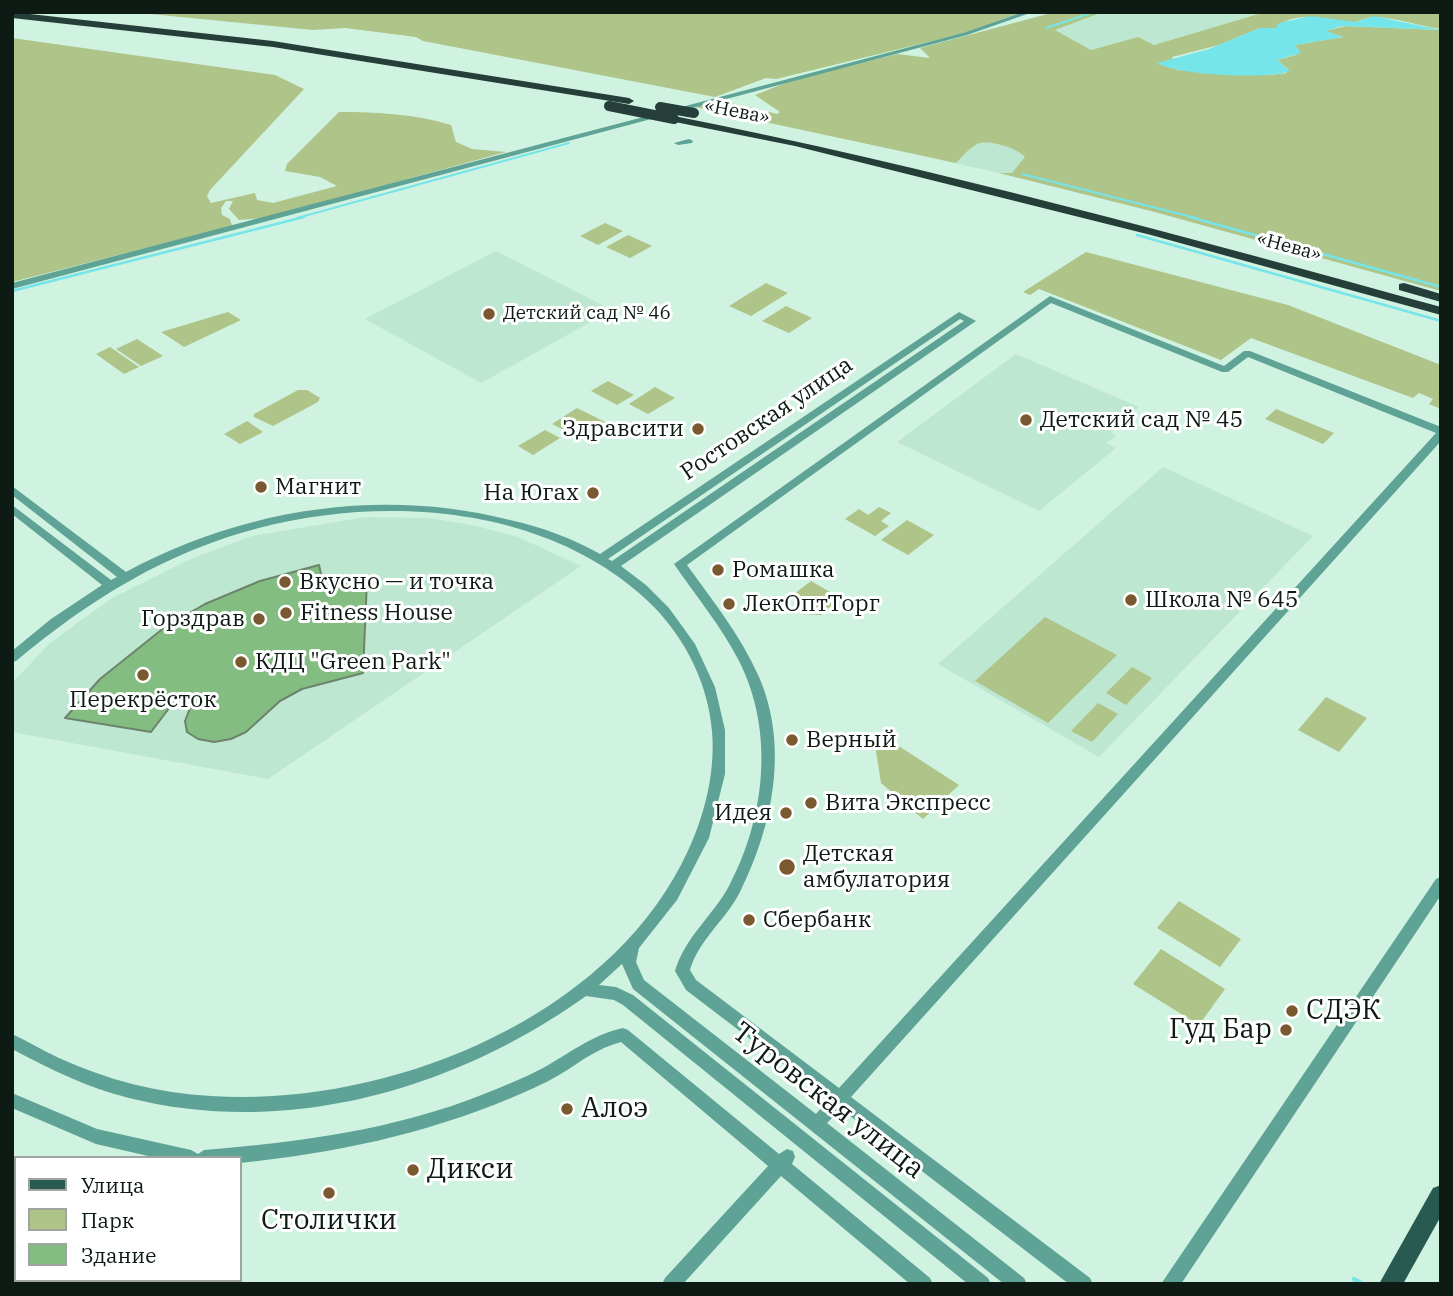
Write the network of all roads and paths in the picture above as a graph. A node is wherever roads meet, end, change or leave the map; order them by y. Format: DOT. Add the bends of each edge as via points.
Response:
graph roads {
  1 [pos="1030,12"];
  2 [pos="12,15"];
  3 [pos="12,23"];
  4 [pos="689,142"];
  5 [pos="678,143"];
  6 [pos="12,286"];
  7 [pos="1441,298"];
  8 [pos="1441,311"];
  9 [pos="1441,432"];
  10 [pos="12,489"];
  11 [pos="12,508"];
  12 [pos="600,559"];
  13 [pos="613,566"];
  14 [pos="124,577"];
  15 [pos="109,585"];
  16 [pos="12,658"];
  17 [pos="1440,886"];
  18 [pos="632,945"];
  19 [pos="584,989"];
  20 [pos="12,1041"];
  21 [pos="839,1099"];
  22 [pos="12,1100"];
  23 [pos="822,1118"];
  24 [pos="182,1156"];
  25 [pos="230,1156"];
  26 [pos="784,1161"];
  27 [pos="1441,1195"];
  28 [pos="671,1284"];
  29 [pos="924,1284"];
  30 [pos="982,1284"];
  31 [pos="1018,1284"];
  32 [pos="1084,1284"];
  33 [pos="1170,1284"];
  34 [pos="1390,1284"];
  1 -- 6 [label="street" via="965,34"];
  2 -- 7 [label="highway, «Нева», bridge" via="273,44 694,113 919,161"];
  3 -- 8 [label="highway, «Нева», bridge" via="265,52 674,119 807,146 1155,232"];
  4 -- 5 [label="street"];
  9 -- 21 [label="street"];
  9 -- 21 [label="street" via="1247,353 1225,370 1050,299 680,564 745,660 760,695 769,774 755,834 733,893 684,958 682,971 691,985"];
  10 -- 14 [label="street"];
  11 -- 15 [label="street"];
  12 -- 13 [label="street"];
  12 -- 13 [label="street, Ростовская улица" via="959,315 971,321"];
  12 -- 14 [label="street" via="537,531 491,518 451,511 369,508 244,528 192,545"];
  13 -- 18 [label="street" via="658,603 693,648 714,701 720,743 712,808 695,855 668,901"];
  14 -- 15 [label="street"];
  15 -- 16 [label="street" via="57,619"];
  17 -- 33 [label="street"];
  18 -- 19 [label="street"];
  18 -- 31 [label="street, Туровская улица" via="629,962 638,984"];
  19 -- 20 [label="street" via="516,1034 460,1061 338,1097 275,1104 213,1105 154,1098 100,1084 51,1064"];
  19 -- 30 [label="street, Туровская улица" via="628,1000"];
  21 -- 23 [label="street"];
  21 -- 32 [label="street"];
  22 -- 24 [label="street" via="96,1136"];
  25 -- 26 [label="street" via="303,1150 416,1127 547,1074 602,1038 623,1035"];
  26 -- 28 [label="street"];
  26 -- 29 [label="street"];
  27 -- 34 [label="main road"];
}
